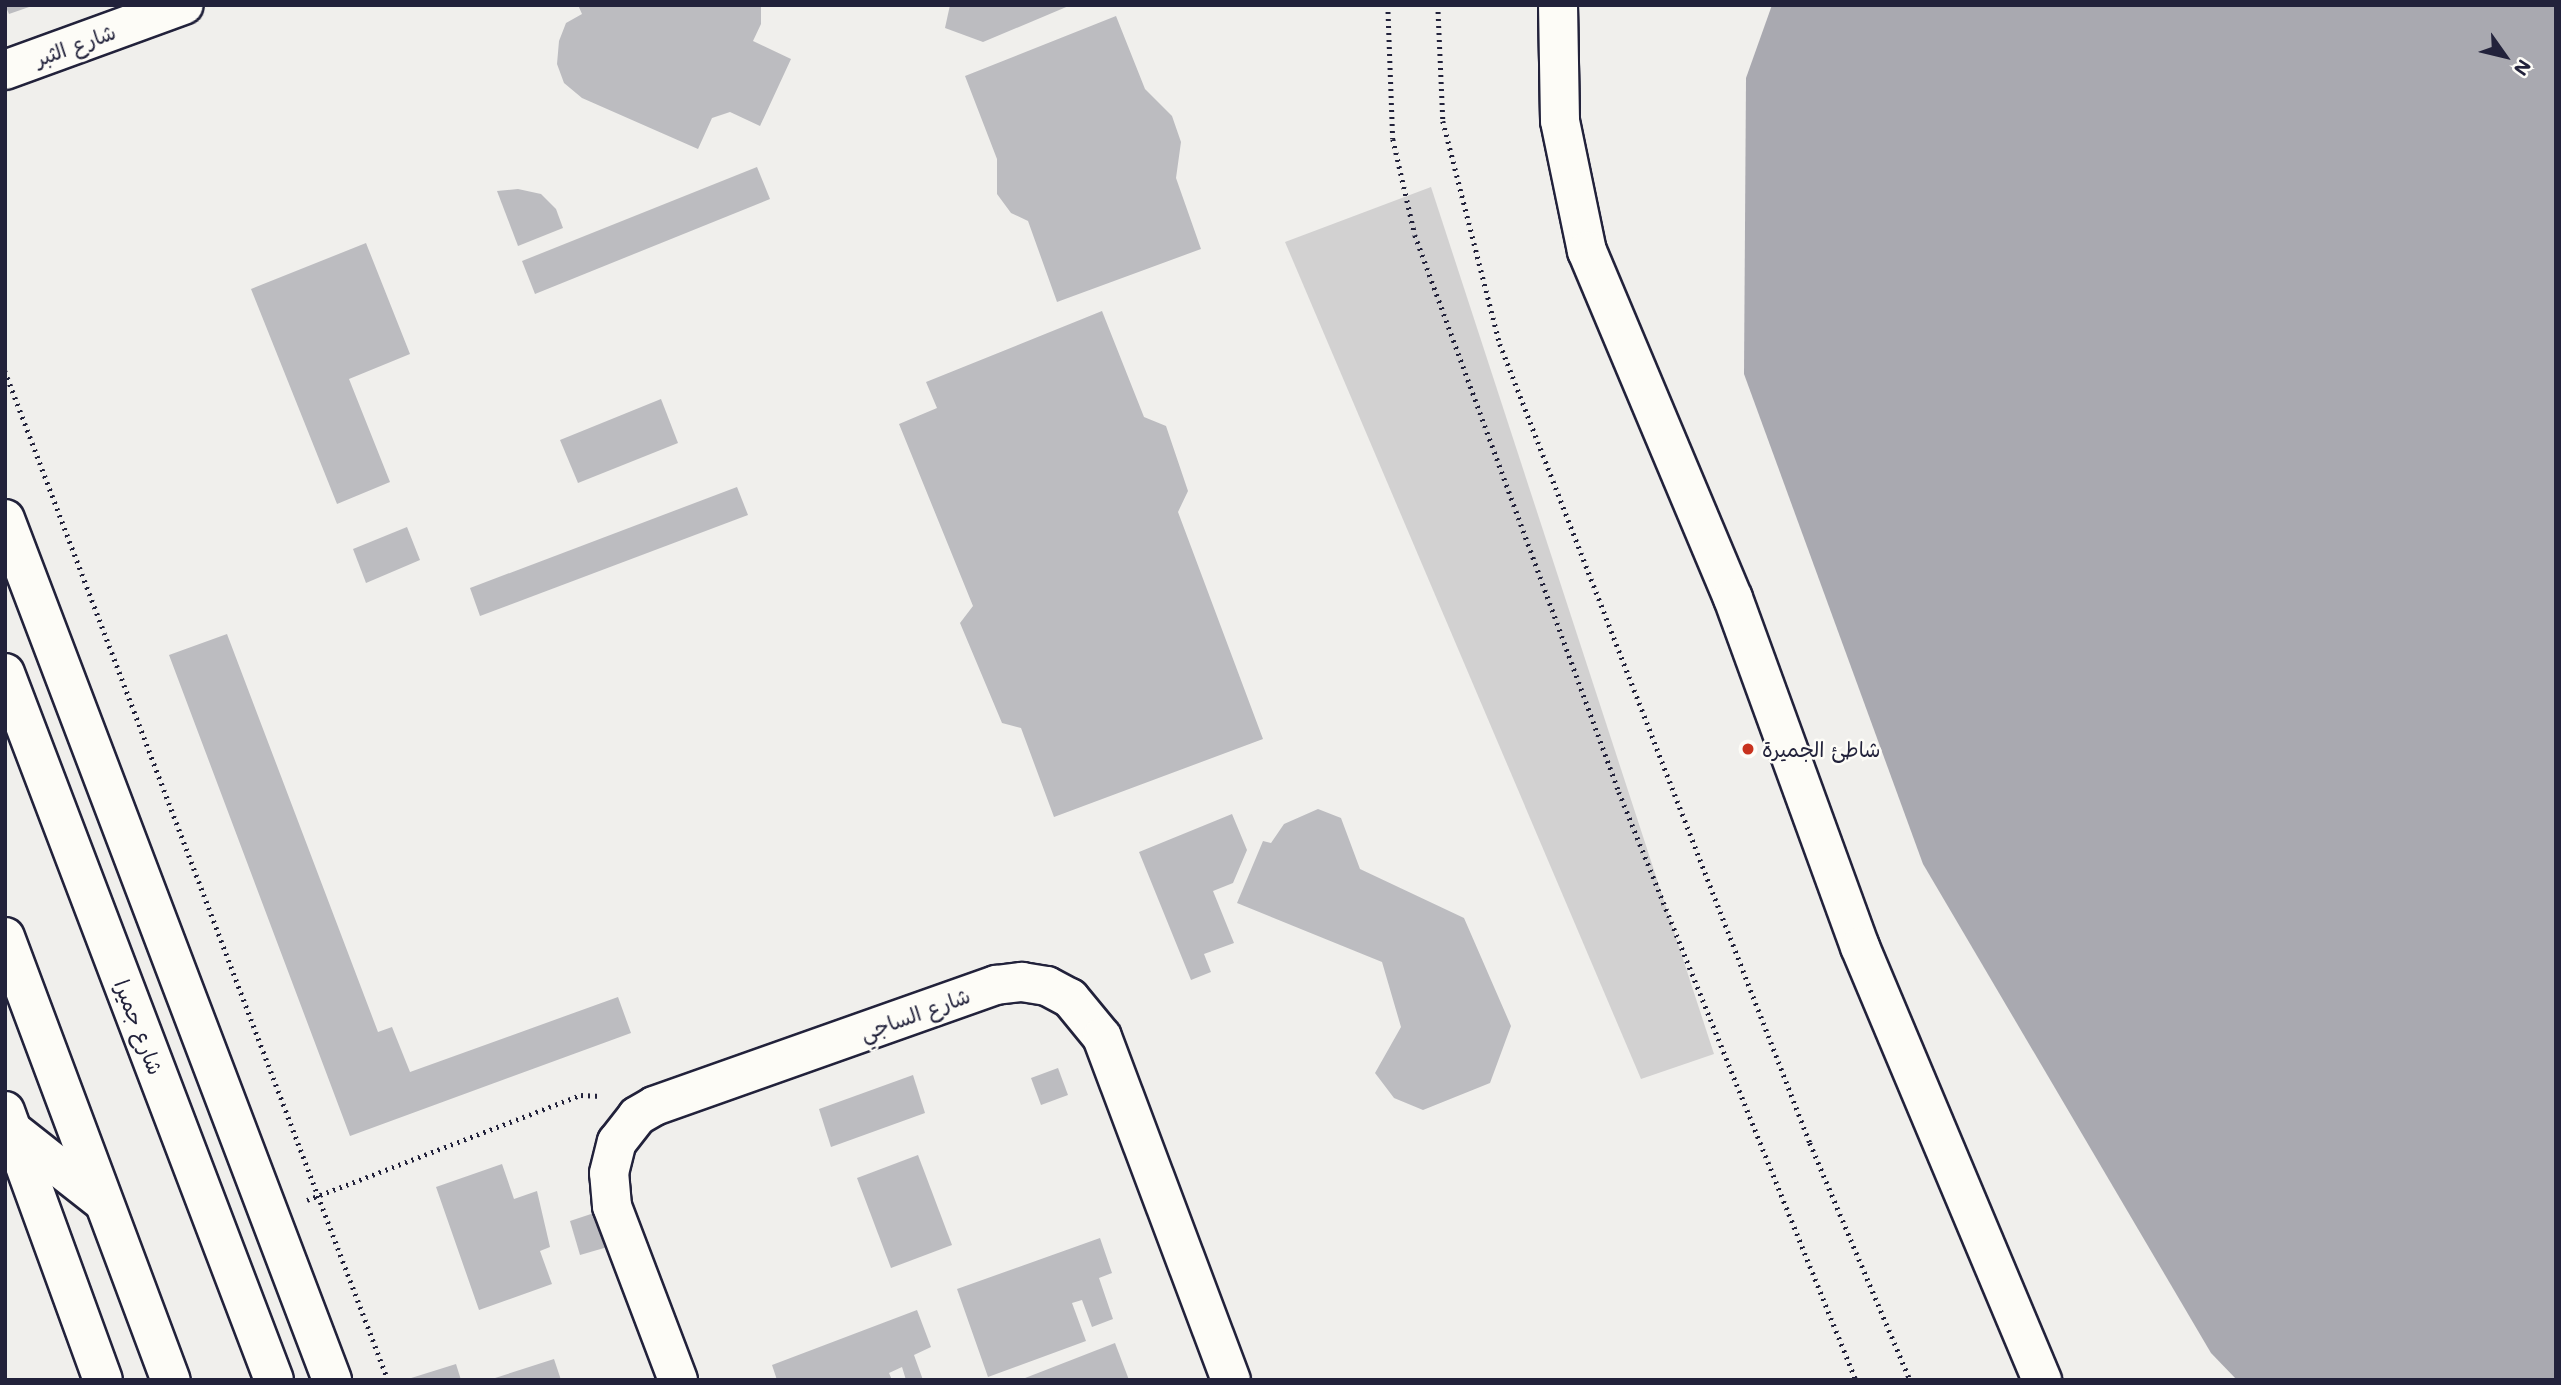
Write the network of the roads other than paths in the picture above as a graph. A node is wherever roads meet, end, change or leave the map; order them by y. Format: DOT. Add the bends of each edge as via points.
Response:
graph roads {
  1 [pos="184,5"];
  2 [pos="1558,5"];
  3 [pos="5,70"];
  4 [pos="5,519"];
  5 [pos="5,673"];
  6 [pos="5,937"];
  7 [pos="9,1121"];
  8 [pos="102,1201"];
  9 [pos="103,1380"];
  10 [pos="171,1380"];
  11 [pos="274,1380"];
  12 [pos="332,1380"];
  13 [pos="678,1380"];
  14 [pos="1231,1380"];
  15 [pos="2042,1380"];
  1 -- 3 [label="street, شارع الثبر"];
  2 -- 15 [label="street" via="1560,121 1587,251 1733,598 1865,960"];
  4 -- 12 [label="street"];
  5 -- 11 [label="street, شارع جميرا"];
  6 -- 8 [label="street"];
  7 -- 8 [label="street"];
  7 -- 9 [label="street"];
  8 -- 10 [label="street"];
  13 -- 14 [label="street, شارع الساجي" via="612,1206 609,1173 617,1142 637,1116 654,1105 996,985 1022,982 1047,986 1070,998 1102,1037"];
}
